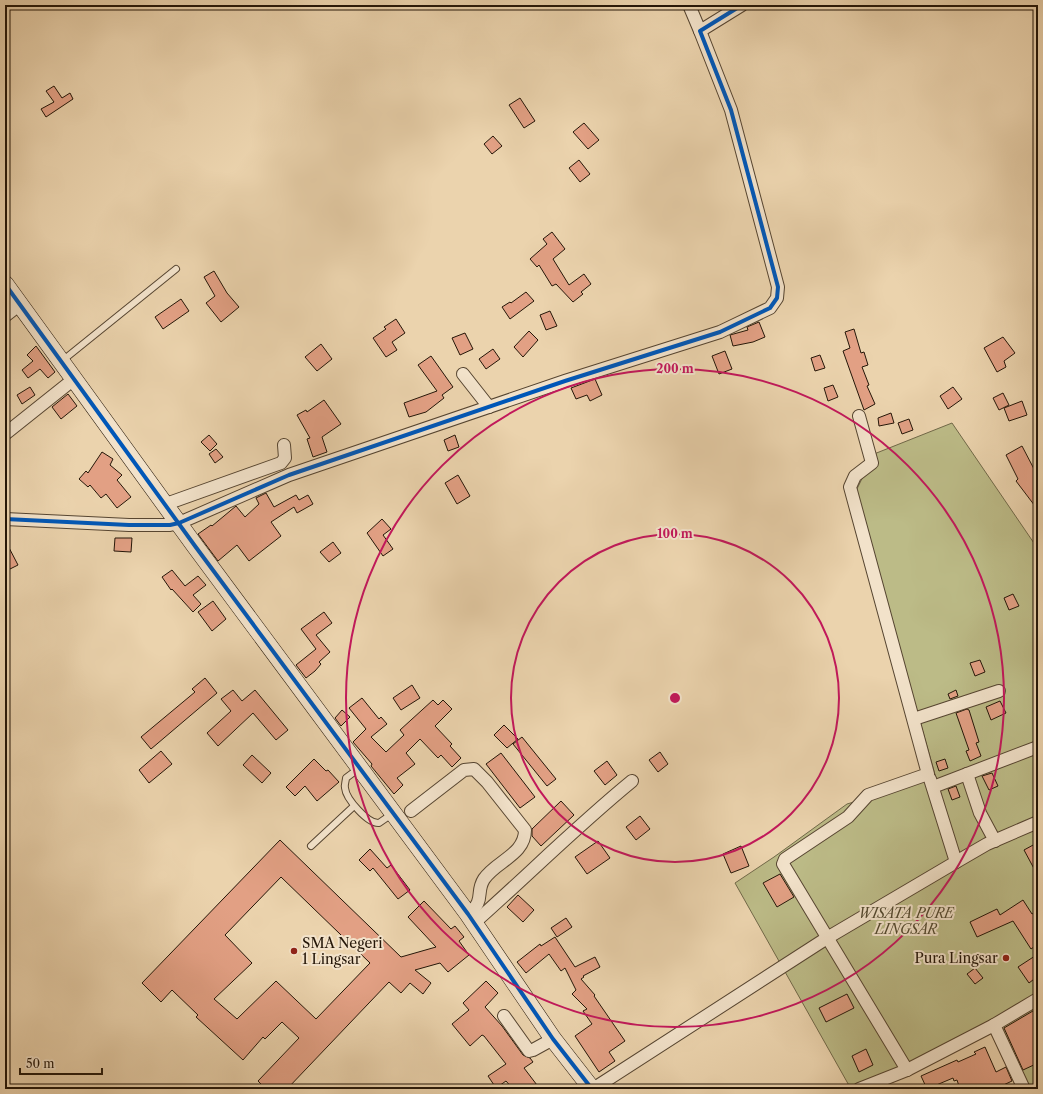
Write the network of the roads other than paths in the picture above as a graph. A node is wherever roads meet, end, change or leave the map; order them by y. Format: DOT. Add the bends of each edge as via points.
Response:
graph roads {
  1 [pos="689,5"];
  2 [pos="742,5"];
  3 [pos="700,31"];
  4 [pos="176,269"];
  5 [pos="5,284"];
  6 [pos="19,305"];
  7 [pos="5,316"];
  8 [pos="60,362"];
  9 [pos="463,374"];
  10 [pos="74,379"];
  11 [pos="488,407"];
  12 [pos="859,416"];
  13 [pos="5,434"];
  14 [pos="284,445"];
  15 [pos="166,504"];
  16 [pos="5,519"];
  17 [pos="179,523"];
  18 [pos="999,691"];
  19 [pos="914,720"];
  20 [pos="1035,748"];
  21 [pos="360,768"];
  22 [pos="928,774"];
  23 [pos="967,774"];
  24 [pos="632,781"];
  25 [pos="933,787"];
  26 [pos="354,806"];
  27 [pos="411,811"];
  28 [pos="392,814"];
  29 [pos="1038,822"];
  30 [pos="995,841"];
  31 [pos="311,846"];
  32 [pos="956,862"];
  33 [pos="471,918"];
  34 [pos="827,938"];
  35 [pos="1036,1000"];
  36 [pos="504,1016"];
  37 [pos="994,1025"];
  38 [pos="553,1039"];
  39 [pos="907,1070"];
  40 [pos="592,1089"];
  41 [pos="860,1089"];
  42 [pos="1024,1089"];
  1 -- 3 [label="street"];
  2 -- 3 [label="street"];
  3 -- 11 [label="street" via="731,110 778,287 777,298 763,313 720,332"];
  4 -- 8 [label="lane"];
  5 -- 6 [label="street"];
  6 -- 7 [label="street"];
  6 -- 8 [label="street"];
  8 -- 10 [label="street"];
  9 -- 11 [label="street"];
  10 -- 13 [label="street"];
  10 -- 15 [label="street"];
  11 -- 17 [label="street" via="289,475"];
  12 -- 19 [label="street" via="872,463 854,476 850,488"];
  14 -- 15 [label="street" via="285,458 281,463"];
  15 -- 17 [label="street"];
  16 -- 17 [label="street" via="129,525"];
  17 -- 21 [label="street"];
  18 -- 19 [label="street"];
  19 -- 22 [label="street"];
  20 -- 23 [label="street"];
  21 -- 26 [label="lane" via="349,775 345,783"];
  21 -- 28 [label="street"];
  22 -- 25 [label="street"];
  22 -- 34 [label="street" via="868,795 848,817 784,859 783,864"];
  23 -- 25 [label="street"];
  23 -- 30 [label="street" via="980,813"];
  24 -- 33 [label="street" via="594,812 543,862"];
  25 -- 32 [label="street"];
  26 -- 28 [label="lane" via="373,823 379,823"];
  26 -- 31 [label="lane"];
  27 -- 33 [label="street" via="464,770 474,770 487,782 525,830 521,845 484,878 477,907"];
  28 -- 33 [label="street"];
  29 -- 30 [label="street"];
  30 -- 32 [label="street"];
  32 -- 34 [label="street"];
  33 -- 38 [label="street"];
  34 -- 39 [label="street"];
  34 -- 40 [label="street"];
  35 -- 37 [label="street"];
  36 -- 38 [label="street" via="528,1051"];
  37 -- 39 [label="street"];
  37 -- 42 [label="street"];
  38 -- 40 [label="street"];
  39 -- 41 [label="street"];
}
